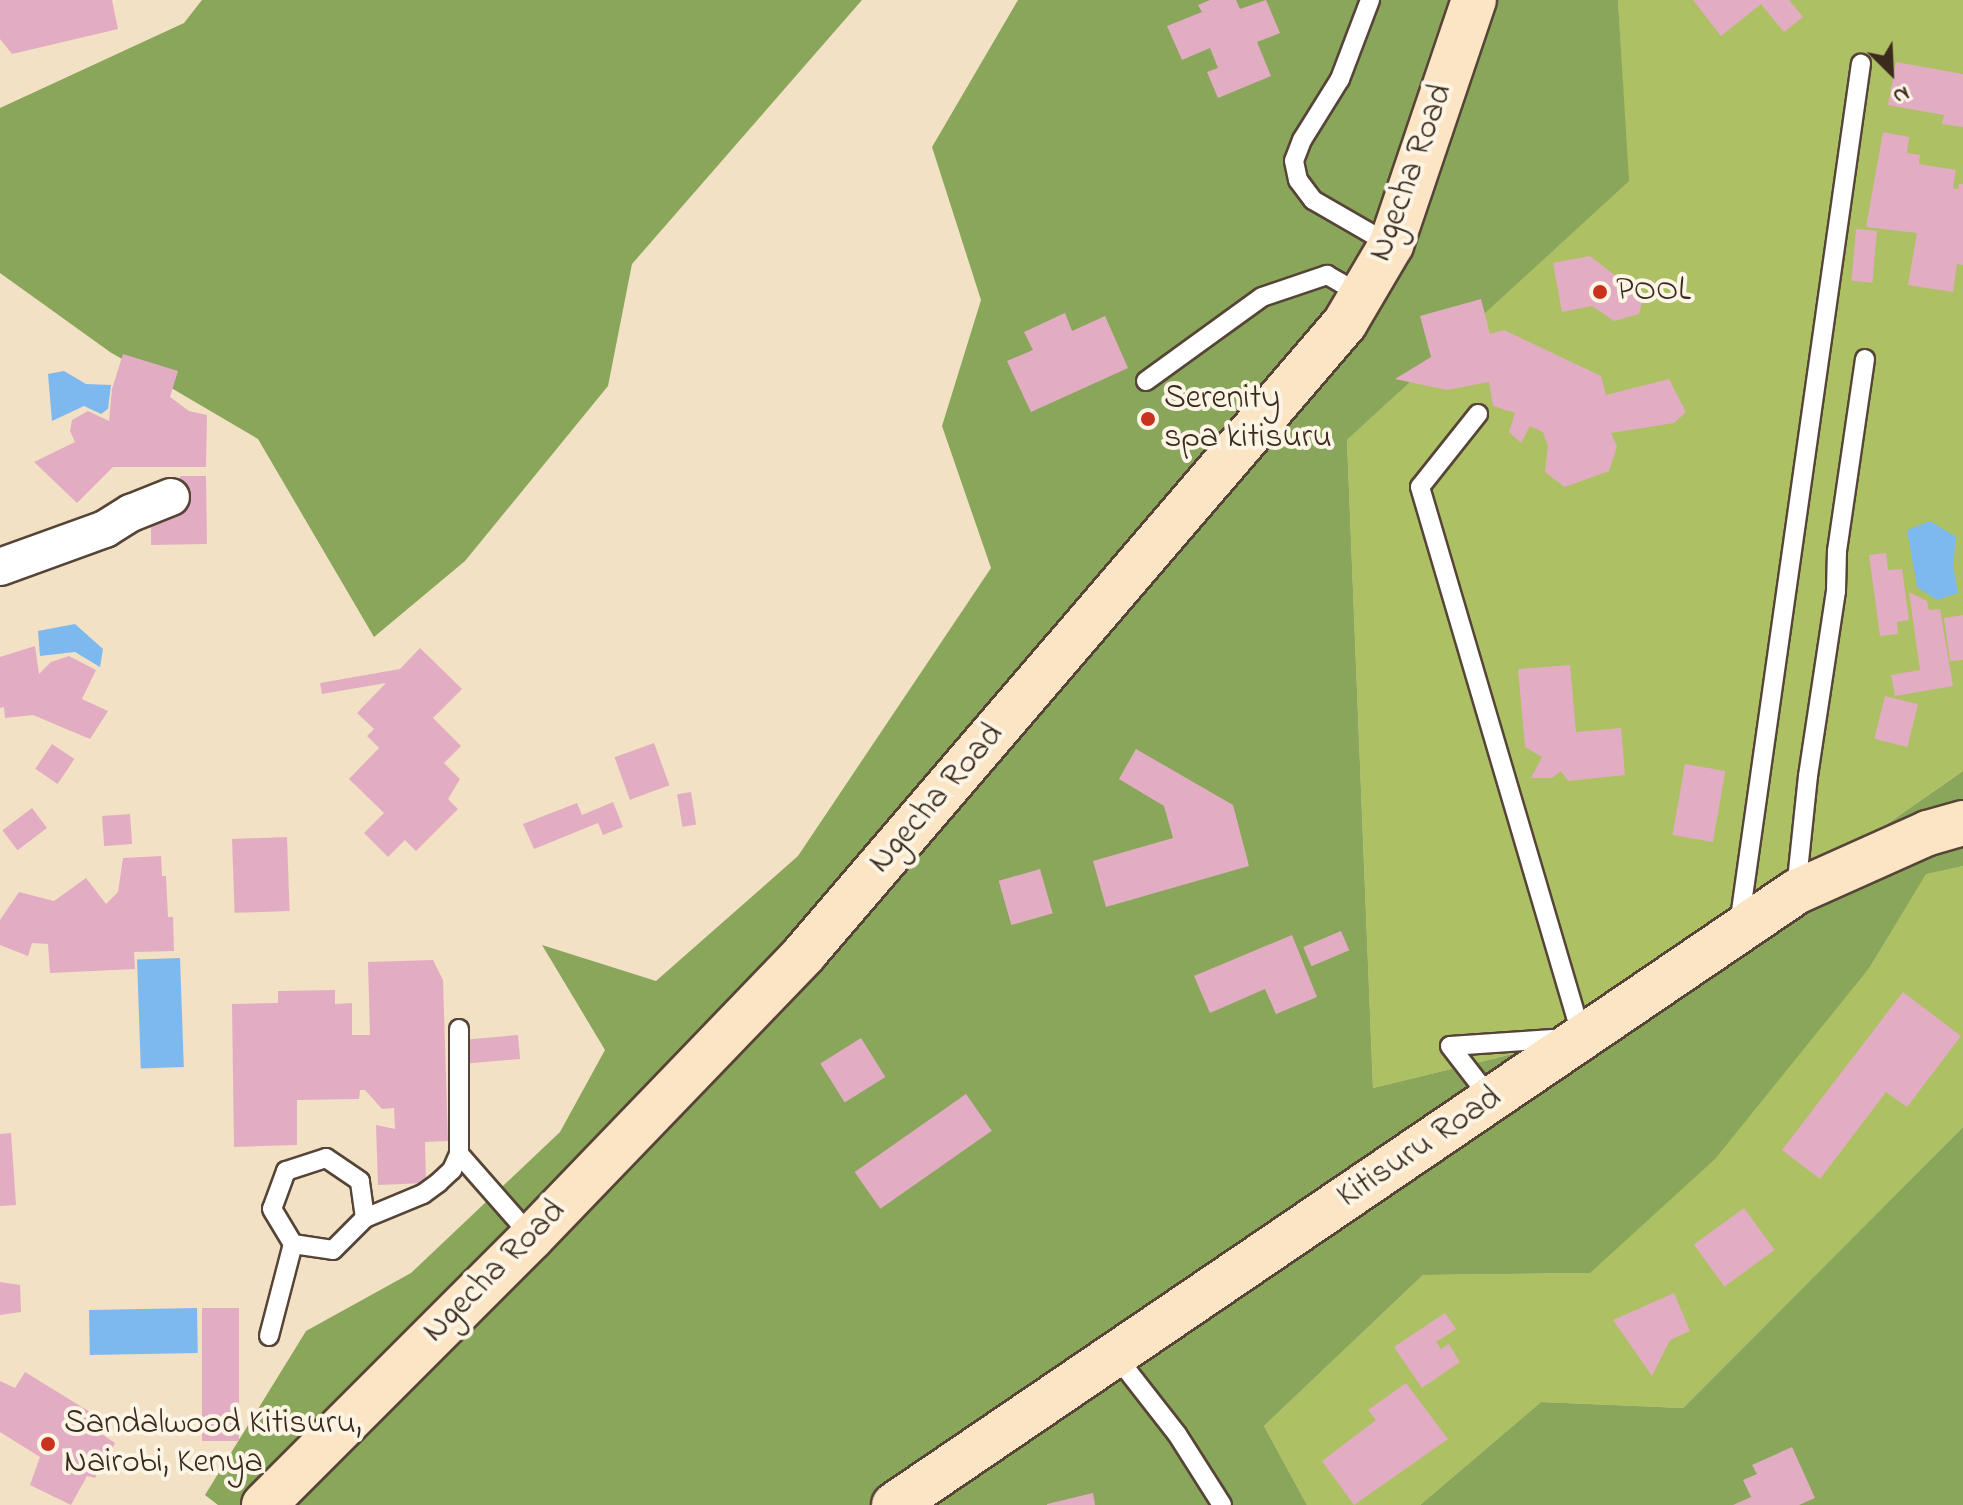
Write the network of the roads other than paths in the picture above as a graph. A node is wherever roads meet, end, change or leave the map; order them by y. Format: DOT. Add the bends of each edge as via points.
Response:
graph roads {
  1 [pos="1370,0"];
  2 [pos="1474,0"];
  3 [pos="1861,64"];
  4 [pos="1391,245"];
  5 [pos="1362,295"];
  6 [pos="1865,359"];
  7 [pos="1146,381"];
  8 [pos="1478,414"];
  9 [pos="171,497"];
  10 [pos="0,567"];
  11 [pos="1963,823"];
  12 [pos="1796,892"];
  13 [pos="1738,932"];
  14 [pos="459,1029"];
  15 [pos="1582,1037"];
  16 [pos="1491,1099"];
  17 [pos="459,1154"];
  18 [pos="365,1218"];
  19 [pos="532,1237"];
  20 [pos="293,1244"];
  21 [pos="269,1336"];
  22 [pos="1116,1356"];
  23 [pos="264,1505"];
  24 [pos="894,1505"];
  25 [pos="1222,1505"];
  1 -- 4 [label="lane" via="1340,79 1294,161 1298,180 1313,200"];
  2 -- 4 [label="main road, Ngecha Road"];
  3 -- 13 [label="lane"];
  4 -- 5 [label="main road, Ngecha Road"];
  5 -- 7 [label="lane" via="1327,275 1262,297"];
  5 -- 19 [label="main road, Ngecha Road" via="1345,323 804,954"];
  6 -- 12 [label="lane"];
  8 -- 15 [label="lane" via="1420,487"];
  9 -- 10 [label="street" via="105,529"];
  11 -- 12 [label="main road, Kitisuru Road" via="1928,833"];
  12 -- 13 [label="main road, Kitisuru Road"];
  13 -- 15 [label="main road, Kitisuru Road"];
  14 -- 17 [label="lane"];
  15 -- 16 [label="main road, Kitisuru Road"];
  15 -- 16 [label="lane" via="1450,1046"];
  16 -- 22 [label="main road, Kitisuru Road"];
  17 -- 18 [label="lane" via="452,1170 423,1194"];
  17 -- 19 [label="lane"];
  18 -- 20 [label="lane" via="333,1250"];
  18 -- 20 [label="lane" via="360,1181 326,1158 286,1171 272,1209"];
  19 -- 23 [label="main road, Ngecha Road"];
  20 -- 21 [label="lane"];
  22 -- 24 [label="main road, Kitisuru Road"];
  22 -- 25 [label="lane" via="1170,1424"];
}
